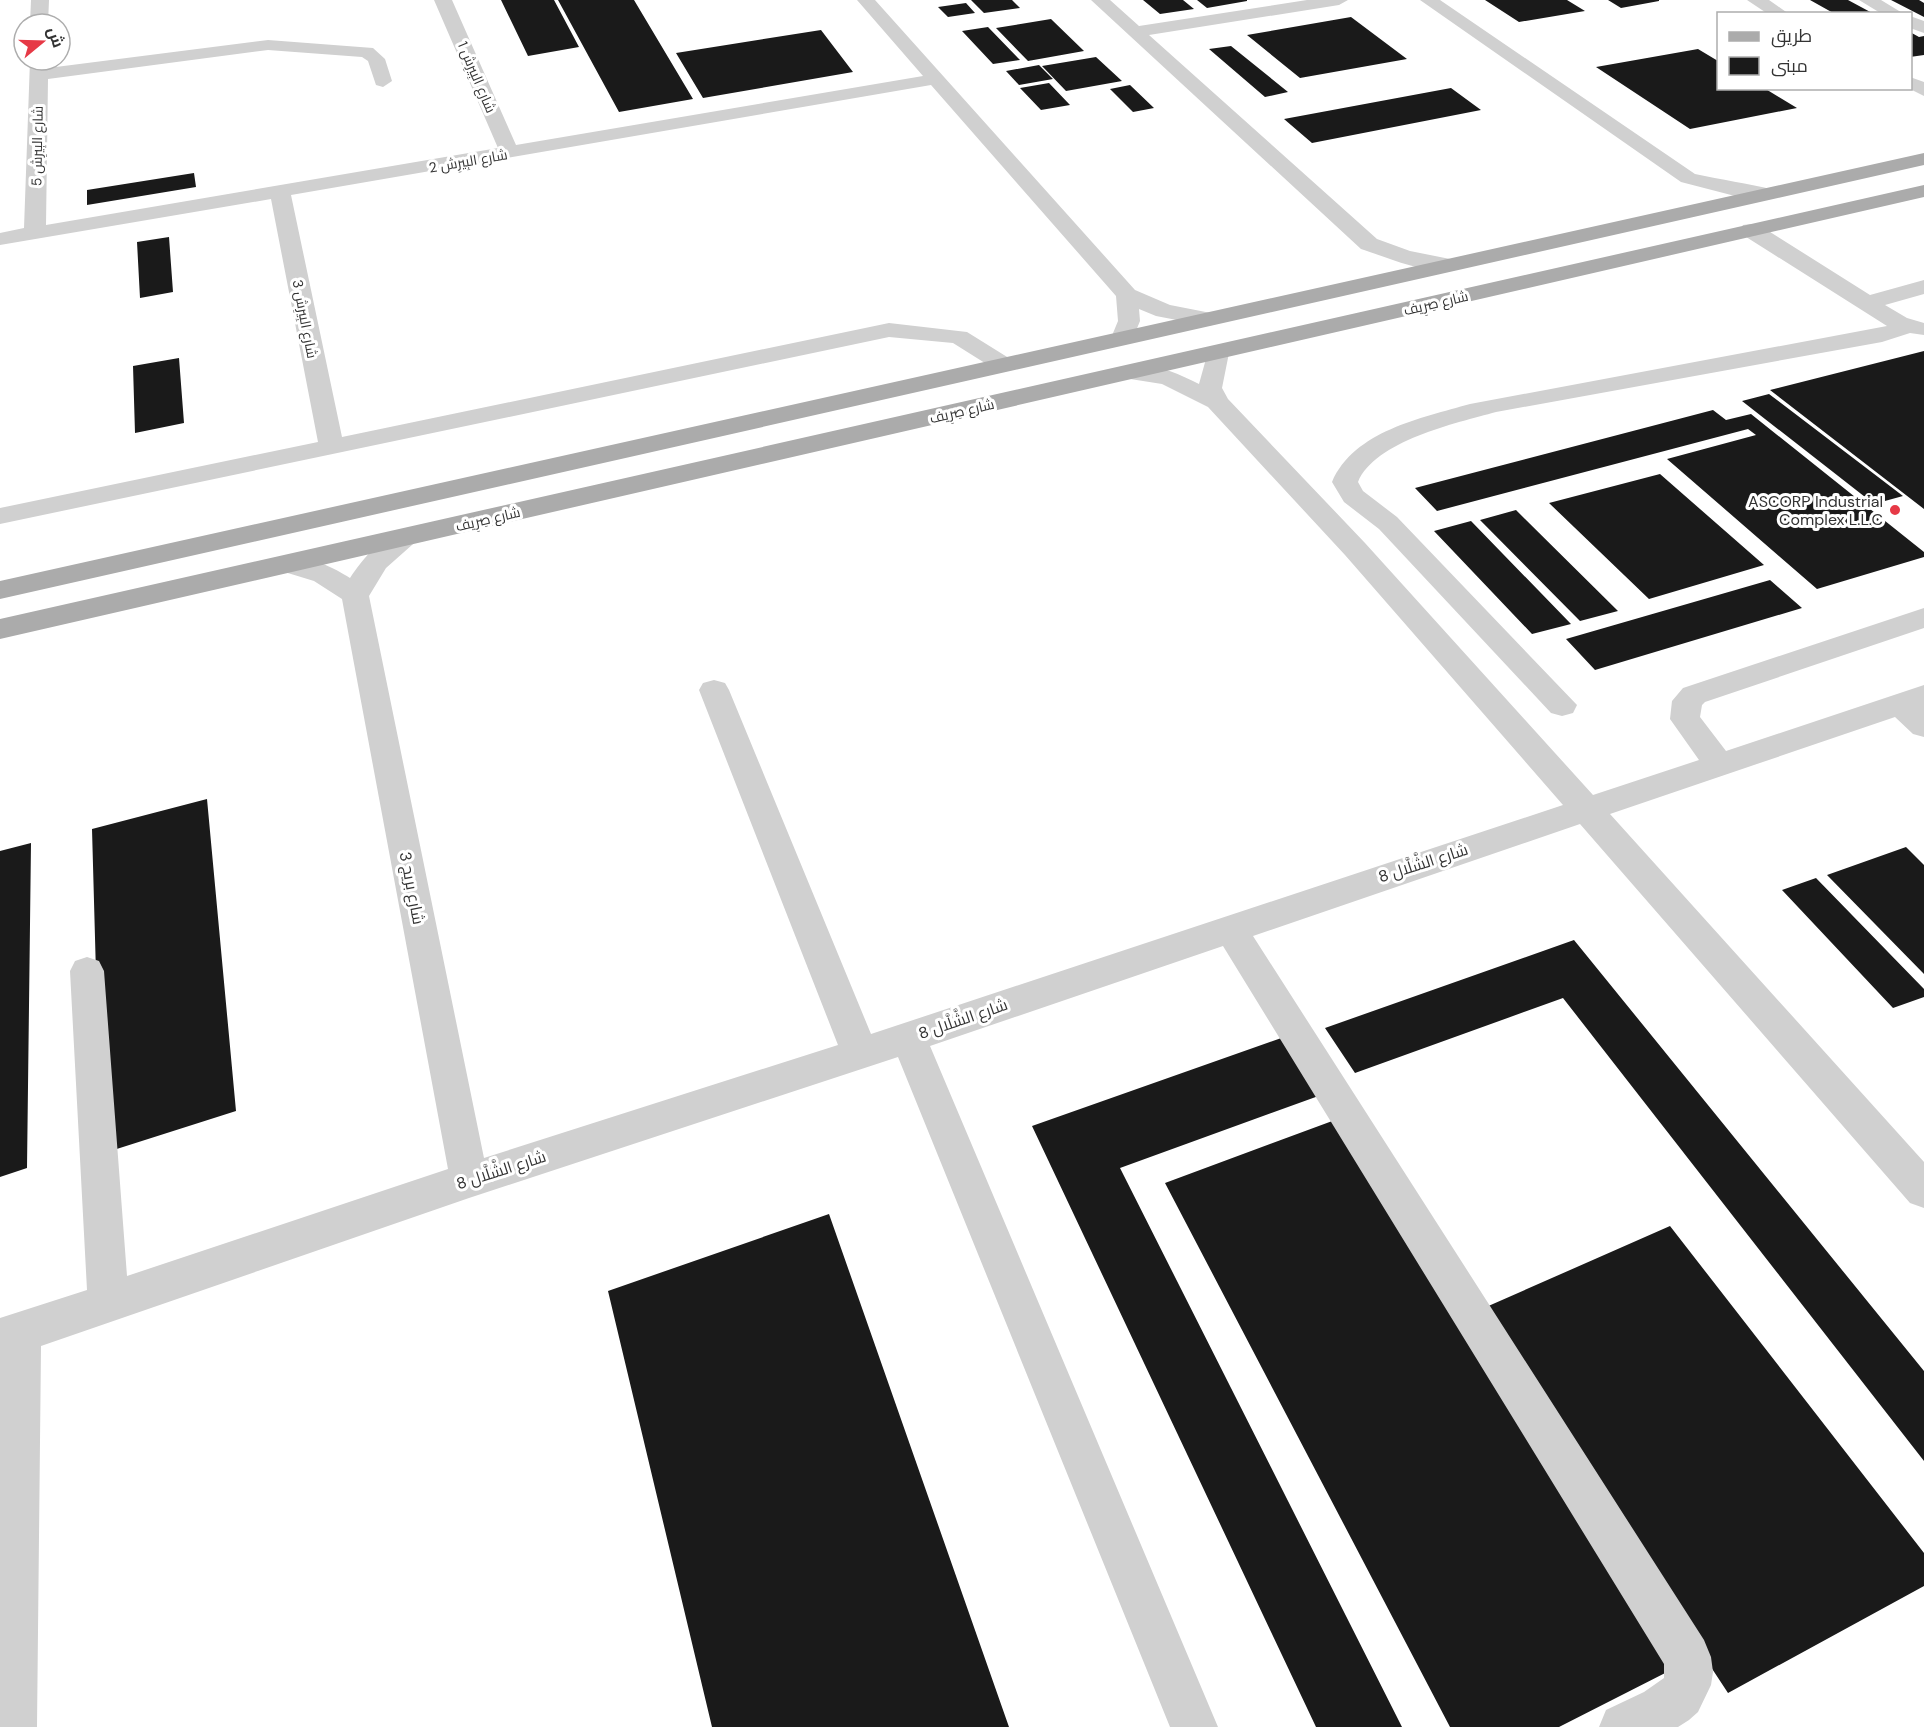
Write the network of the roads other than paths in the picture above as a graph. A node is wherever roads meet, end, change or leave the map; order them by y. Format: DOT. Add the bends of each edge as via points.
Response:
graph roads {
  1 [pos="443,0"];
  2 [pos="866,0"];
  3 [pos="1100,0"];
  4 [pos="1339,0"];
  5 [pos="1428,0"];
  6 [pos="1756,0"];
  7 [pos="1868,0"];
  8 [pos="1777,12"];
  9 [pos="1892,12"];
  10 [pos="1137,32"];
  11 [pos="72,64"];
  12 [pos="38,72"];
  13 [pos="1913,72"];
  14 [pos="935,79"];
  15 [pos="383,81"];
  16 [pos="1924,90"];
  17 [pos="510,153"];
  18 [pos="1924,159"];
  19 [pos="1688,178"];
  20 [pos="1924,191"];
  21 [pos="280,192"];
  22 [pos="1767,194"];
  23 [pos="1688,212"];
  24 [pos="1751,230"];
  25 [pos="35,233"];
  26 [pos="0,239"];
  27 [pos="1369,244"];
  28 [pos="1447,265"];
  29 [pos="1365,283"];
  30 [pos="1924,287"];
  31 [pos="1127,295"];
  32 [pos="1866,303"];
  33 [pos="1208,319"];
  34 [pos="1915,328"];
  35 [pos="1123,338"];
  36 [pos="1217,353"];
  37 [pos="1004,365"];
  38 [pos="1132,373"];
  39 [pos="1217,402"];
  40 [pos="331,445"];
  41 [pos="0,516"];
  42 [pos="1401,536"];
  43 [pos="408,537"];
  44 [pos="1355,549"];
  45 [pos="288,564"];
  46 [pos="0,590"];
  47 [pos="355,596"];
  48 [pos="1924,618"];
  49 [pos="0,628"];
  50 [pos="1510,651"];
  51 [pos="1463,670"];
  52 [pos="714,690"];
  53 [pos="1562,705"];
  54 [pos="1916,708"];
  55 [pos="1719,764"];
  56 [pos="1586,809"];
  57 [pos="1230,928"];
  58 [pos="87,971"];
  59 [pos="908,1038"];
  60 [pos="860,1053"];
  61 [pos="469,1180"];
  62 [pos="1924,1190"];
  63 [pos="108,1303"];
  64 [pos="10,1336"];
  65 [pos="13,1727"];
  66 [pos="1194,1727"];
  67 [pos="1623,1727"];
  1 -- 17 [label="street, شارع البِيرِش 1"];
  2 -- 14 [label="street"];
  3 -- 10 [label="street"];
  4 -- 10 [label="street"];
  5 -- 19 [label="street"];
  6 -- 8 [label="street"];
  7 -- 9 [label="street"];
  10 -- 27 [label="street"];
  11 -- 15 [label="street" via="268,45 367,52 376,59"];
  12 -- 25 [label="street, شارع البِيرِش 5"];
  13 -- 16 [label="street"];
  14 -- 17 [label="street, شارع البِيرِش 2"];
  14 -- 31 [label="street"];
  17 -- 21 [label="street, شارع البِيرِش 2"];
  18 -- 22 [label="main road"];
  19 -- 22 [label="street"];
  19 -- 23 [label="street" via="1695,192"];
  20 -- 24 [label="main road, شارع صِرِيف"];
  21 -- 25 [label="street, شارع البِيرِش 2"];
  21 -- 40 [label="street, شارع البِيرِش 3"];
  22 -- 23 [label="main road"];
  23 -- 28 [label="main road"];
  24 -- 32 [label="street"];
  24 -- 36 [label="main road, شارع صِرِيف"];
  25 -- 26 [label="street, شارع البِيرِش 2"];
  27 -- 28 [label="street"];
  27 -- 29 [label="street" via="1374,264"];
  28 -- 29 [label="main road"];
  29 -- 33 [label="main road"];
  30 -- 32 [label="street"];
  31 -- 33 [label="street" via="1164,311"];
  31 -- 35 [label="street" via="1129,321"];
  32 -- 34 [label="street"];
  33 -- 35 [label="main road"];
  34 -- 42 [label="street" via="1524,398 1410,432 1365,454 1346,475 1353,496"];
  35 -- 37 [label="main road"];
  36 -- 38 [label="main road, شارع صِرِيف"];
  36 -- 39 [label="street" via="1210,388"];
  37 -- 40 [label="street" via="959,337 889,330"];
  37 -- 46 [label="main road"];
  38 -- 39 [label="street" via="1170,379"];
  38 -- 43 [label="main road, شارع صِرِيف"];
  39 -- 44 [label="street"];
  40 -- 41 [label="street"];
  42 -- 44 [label="street"];
  42 -- 50 [label="street"];
  43 -- 45 [label="main road, شارع صِرِيف"];
  43 -- 47 [label="street" via="365,574"];
  44 -- 51 [label="street"];
  45 -- 47 [label="street" via="333,579"];
  45 -- 49 [label="main road, شارع صِرِيف"];
  47 -- 61 [label="street, شارع بريج 3"];
  48 -- 55 [label="street" via="1694,695 1688,701 1685,719"];
  50 -- 51 [label="street"];
  50 -- 53 [label="street"];
  51 -- 56 [label="street"];
  52 -- 60 [label="street"];
  54 -- 55 [label="street, شارع الشَّلَّال 8"];
  55 -- 56 [label="street, شارع الشَّلَّال 8"];
  56 -- 57 [label="street, شارع الشَّلَّال 8"];
  56 -- 62 [label="street"];
  57 -- 59 [label="street, شارع الشَّلَّال 8"];
  57 -- 67 [label="street" via="1687,1657 1691,1677 1686,1692"];
  58 -- 63 [label="street"];
  59 -- 60 [label="street, شارع الشَّلَّال 8"];
  59 -- 66 [label="street"];
  60 -- 61 [label="street, شارع الشَّلَّال 8"];
  61 -- 63 [label="street, شارع الشَّلَّال 8"];
  63 -- 64 [label="street, شارع الشَّلَّال 8"];
  64 -- 65 [label="street"];
}
